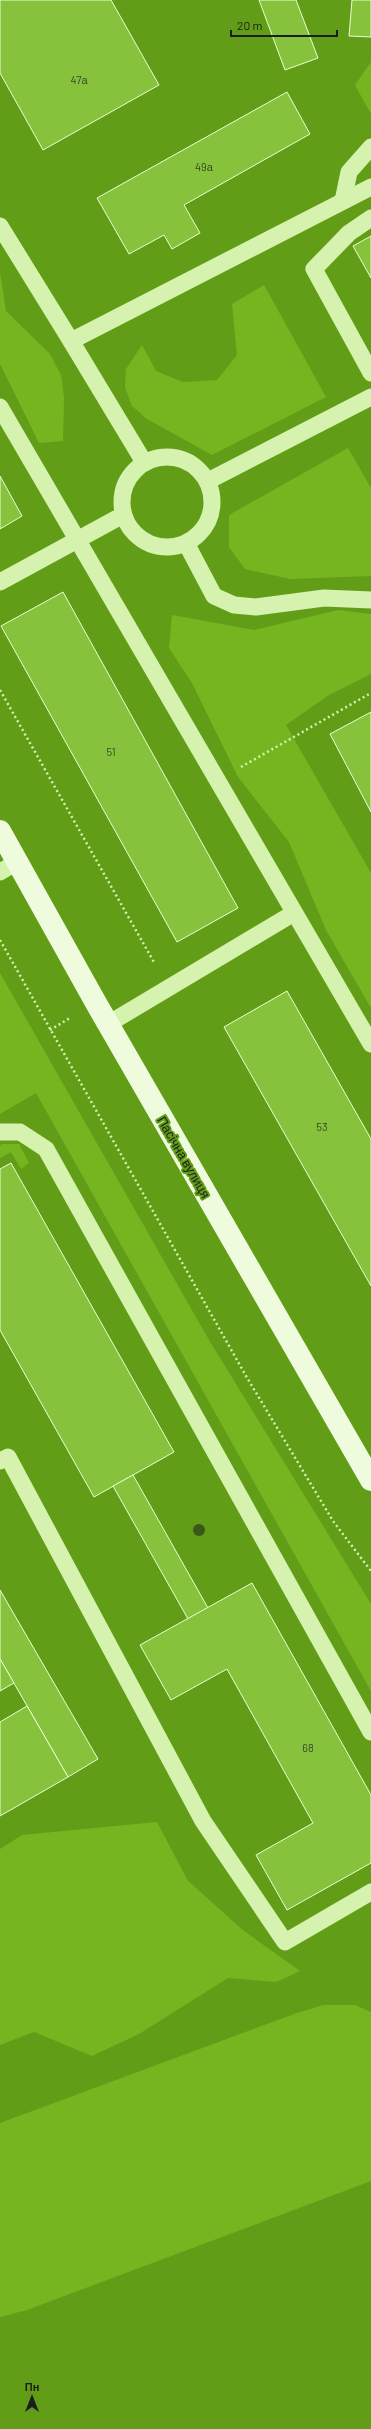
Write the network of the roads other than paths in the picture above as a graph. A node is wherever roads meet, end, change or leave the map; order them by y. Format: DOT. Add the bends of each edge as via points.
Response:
graph roads {
  1 [pos="371,147"];
  2 [pos="371,187"];
  3 [pos="343,200"];
  4 [pos="371,218"];
  5 [pos="0,226"];
  6 [pos="71,341"];
  7 [pos="371,373"];
  8 [pos="371,397"];
  9 [pos="0,407"];
  10 [pos="144,462"];
  11 [pos="208,481"];
  12 [pos="123,515"];
  13 [pos="78,539"];
  14 [pos="186,543"];
  15 [pos="0,582"];
  16 [pos="371,600"];
  17 [pos="0,831"];
  18 [pos="9,867"];
  19 [pos="294,913"];
  20 [pos="108,1024"];
  21 [pos="371,1044"];
  22 [pos="0,1132"];
  23 [pos="0,1461"];
  24 [pos="371,1480"];
  25 [pos="371,1732"];
  26 [pos="371,1892"];
  1 -- 3 [label="lane" via="349,172"];
  2 -- 3 [label="lane"];
  3 -- 6 [label="lane"];
  4 -- 7 [label="lane" via="349,233 314,269"];
  5 -- 6 [label="lane"];
  6 -- 10 [label="lane"];
  8 -- 11 [label="lane"];
  9 -- 13 [label="lane"];
  10 -- 11 [label="lane" via="158,457 173,456 187,460 199,469"];
  10 -- 12 [label="lane" via="124,485"];
  11 -- 14 [label="lane" via="212,495 212,510 208,523 199,535"];
  12 -- 13 [label="lane"];
  12 -- 14 [label="lane" via="130,529 141,540 156,546 171,547"];
  13 -- 15 [label="lane"];
  13 -- 19 [label="lane"];
  14 -- 16 [label="lane" via="214,596 234,605 256,606 324,598"];
  17 -- 18 [label="main road, Пасічна вулиця"];
  18 -- 20 [label="main road, Пасічна вулиця"];
  19 -- 20 [label="lane"];
  19 -- 21 [label="lane"];
  20 -- 24 [label="main road, Пасічна вулиця"];
  22 -- 25 [label="lane" via="20,1132 46,1149"];
  23 -- 26 [label="lane" via="8,1457 203,1821 285,1942"];
}
